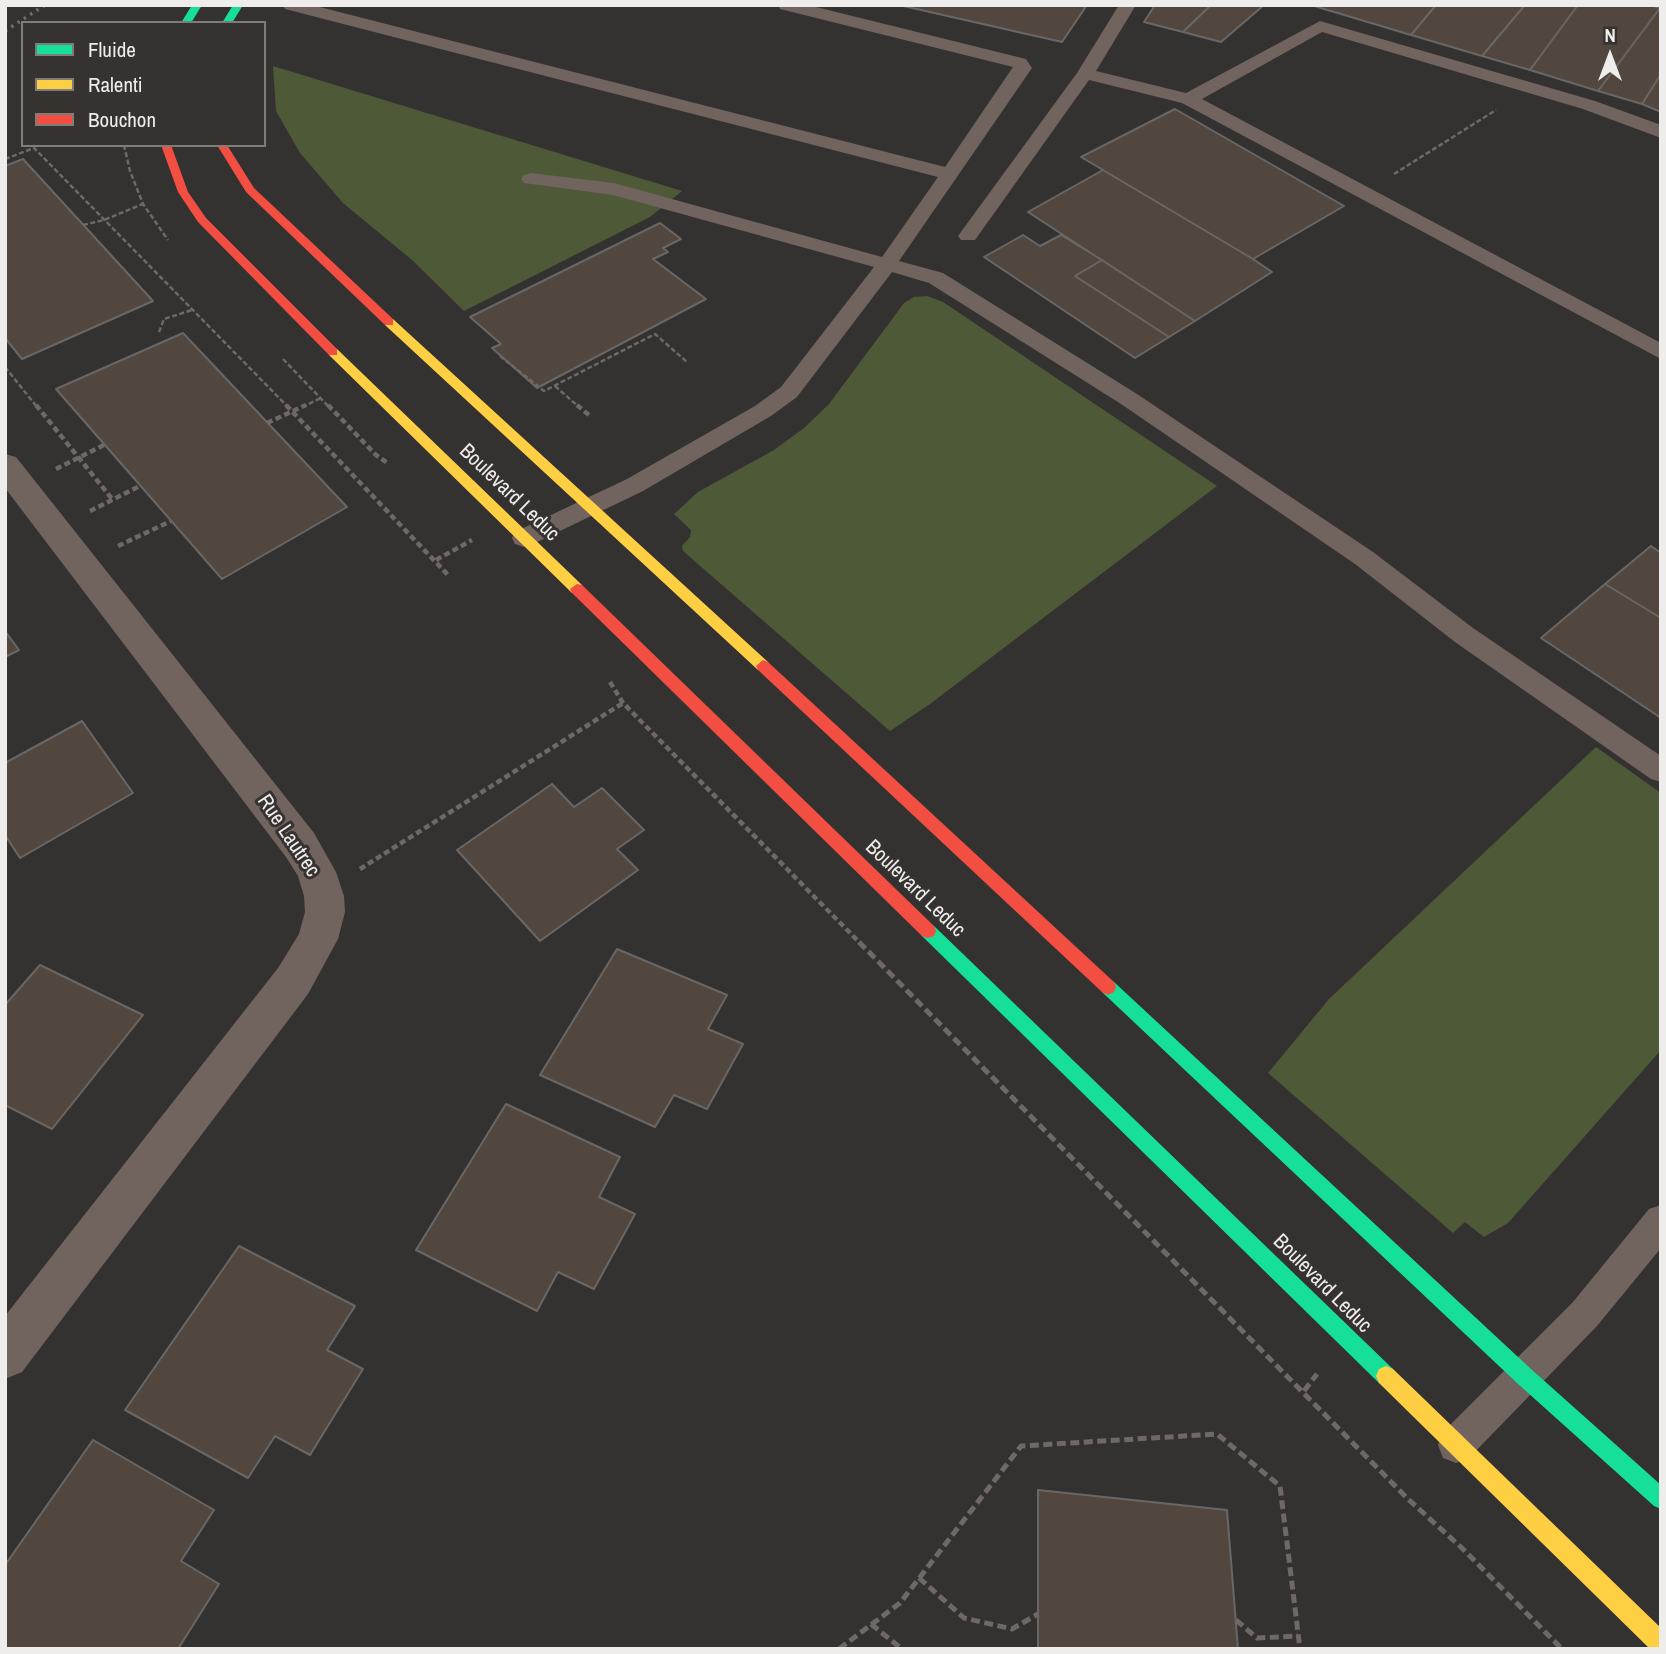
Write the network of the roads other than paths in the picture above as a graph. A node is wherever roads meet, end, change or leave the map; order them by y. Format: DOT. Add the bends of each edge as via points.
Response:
graph roads {
  1 [pos="197,5"];
  2 [pos="238,5"];
  3 [pos="291,5"];
  4 [pos="786,5"];
  5 [pos="1128,5"];
  6 [pos="187,21"];
  7 [pos="228,21"];
  8 [pos="1085,74"];
  9 [pos="1188,99"];
  10 [pos="1661,132"];
  11 [pos="167,147"];
  12 [pos="223,147"];
  13 [pos="949,174"];
  14 [pos="531,179"];
  15 [pos="968,236"];
  16 [pos="888,263"];
  17 [pos="1661,352"];
  18 [pos="5,465"];
  19 [pos="588,506"];
  20 [pos="524,538"];
  21 [pos="1661,771"];
  22 [pos="1661,1221"];
  23 [pos="5,1355"];
  24 [pos="1524,1376"];
  25 [pos="1456,1445"];
  26 [pos="1661,1499"];
  27 [pos="1661,1644"];
  1 -- 6 [label="street"];
  2 -- 7 [label="street"];
  3 -- 13 [label="lane"];
  4 -- 13 [label="lane" via="1020,63 1022,72"];
  5 -- 8 [label="lane"];
  8 -- 9 [label="lane"];
  8 -- 15 [label="lane"];
  9 -- 10 [label="lane" via="1320,26 1589,105"];
  9 -- 17 [label="lane"];
  11 -- 20 [label="street, Boulevard Leduc" via="183,192 217,238"];
  12 -- 19 [label="street, Boulevard Leduc" via="245,183 284,225"];
  13 -- 16 [label="lane"];
  14 -- 16 [label="lane" via="614,189"];
  16 -- 19 [label="lane" via="779,401 635,485"];
  16 -- 21 [label="lane" via="936,278 1129,399 1364,558 1464,635"];
  18 -- 23 [label="street, Rue Lautrec" via="300,845 316,872 325,912 318,939 293,981"];
  19 -- 20 [label="lane"];
  19 -- 24 [label="street, Boulevard Leduc"];
  20 -- 25 [label="street, Boulevard Leduc"];
  22 -- 24 [label="lane" via="1585,1314"];
  24 -- 25 [label="lane"];
  24 -- 26 [label="street, Boulevard Leduc"];
  25 -- 27 [label="street, Boulevard Leduc"];
}
